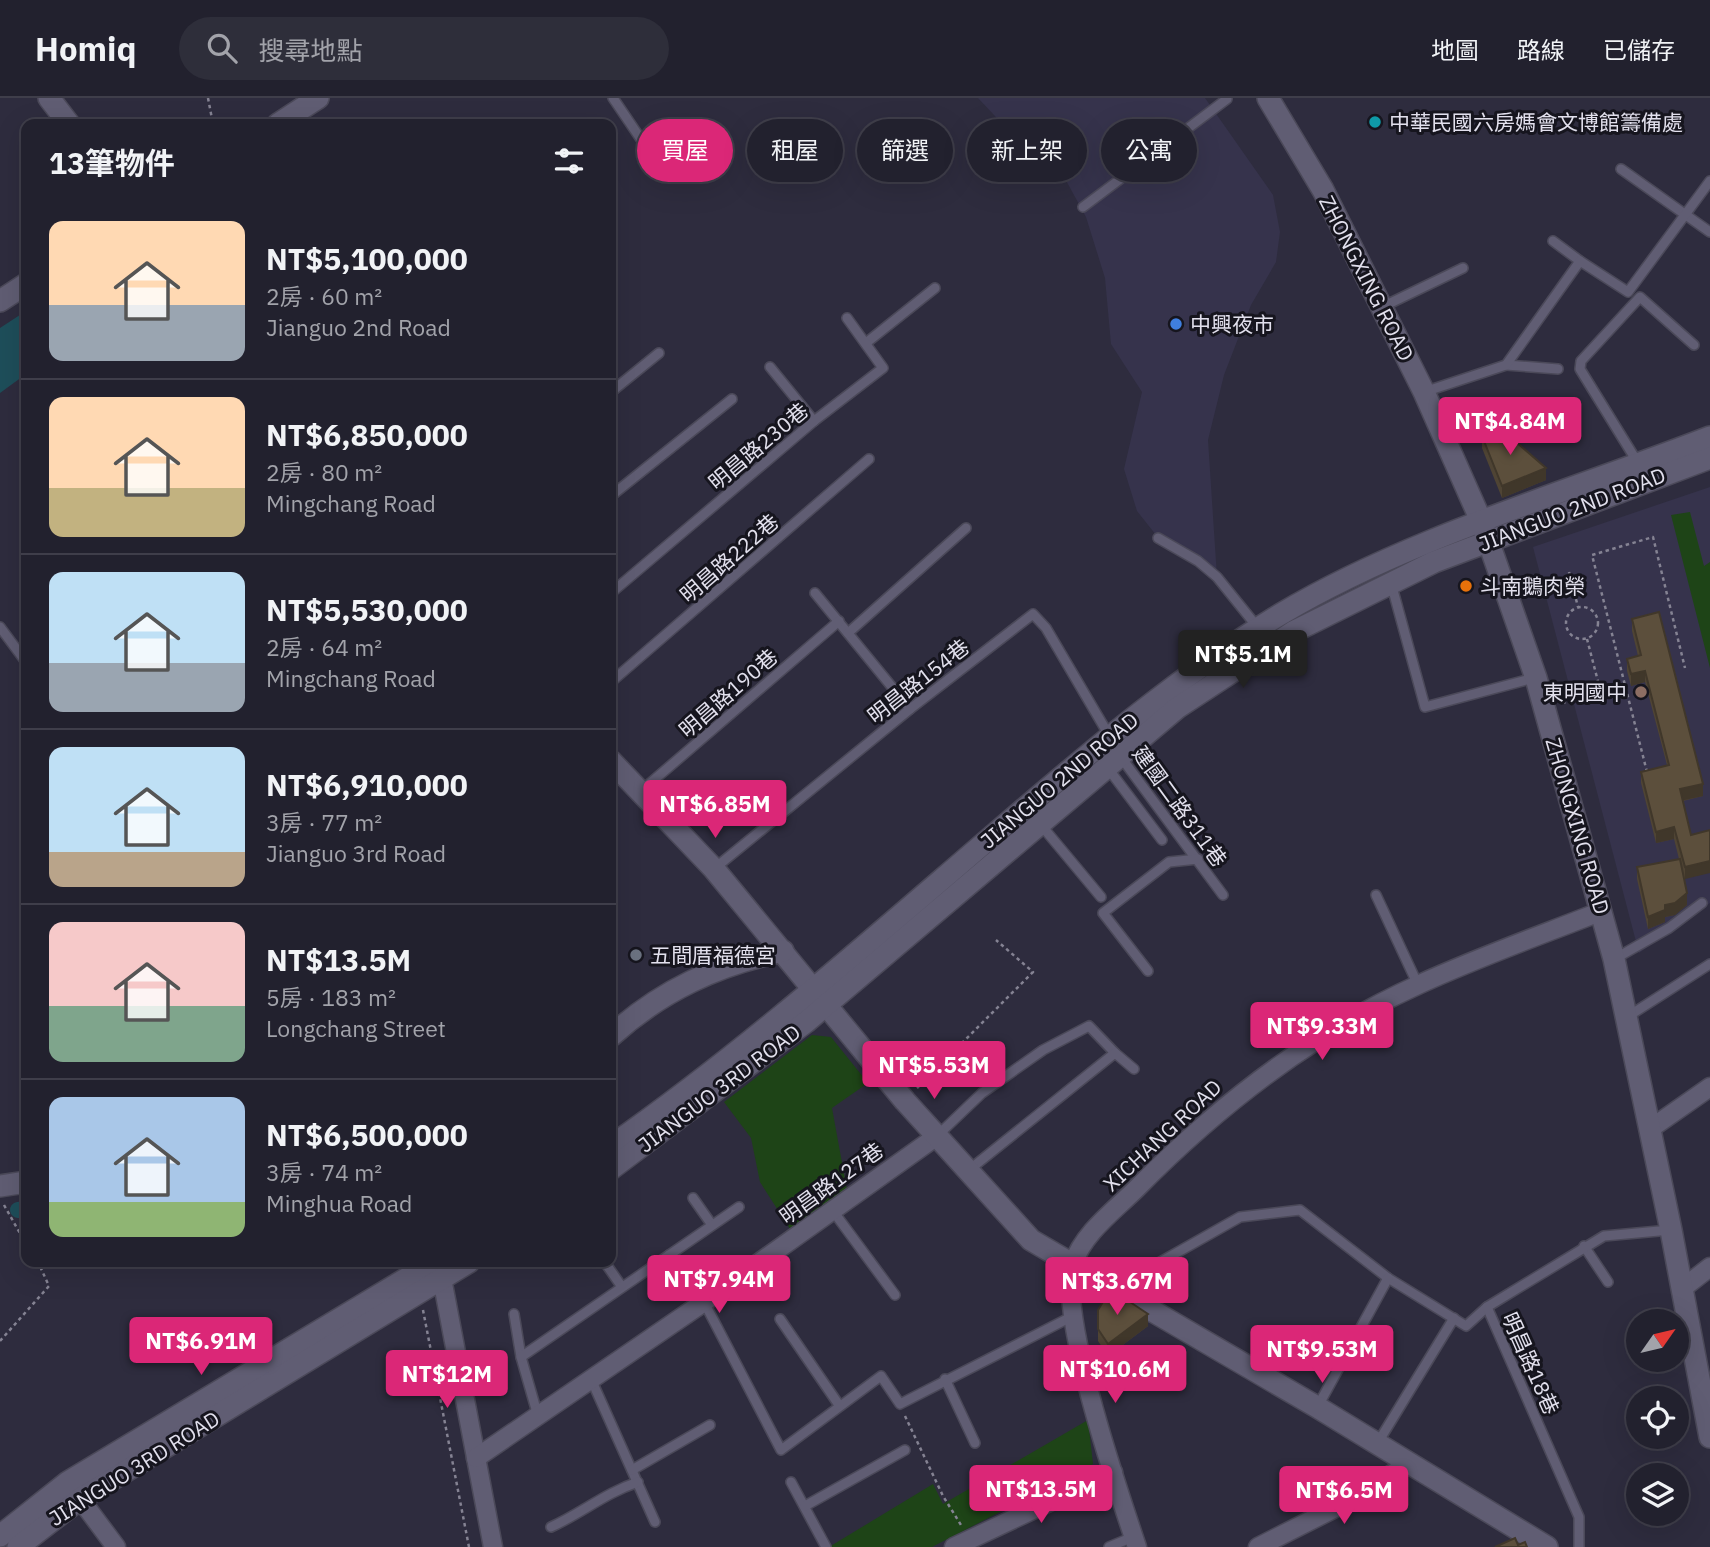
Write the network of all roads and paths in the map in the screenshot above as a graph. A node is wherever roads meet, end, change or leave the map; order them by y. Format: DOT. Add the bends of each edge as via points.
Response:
graph roads {
  1 [pos="50,98"];
  2 [pos="208,98"];
  3 [pos="318,98"];
  4 [pos="613,98"];
  5 [pos="1228,98"];
  6 [pos="1268,98"];
  7 [pos="65,119"];
  8 [pos="212,119"];
  9 [pos="286,119"];
  10 [pos="637,133"];
  11 [pos="1621,169"];
  12 [pos="1710,181"];
  13 [pos="1083,207"];
  14 [pos="1684,216"];
  15 [pos="1710,232"];
  16 [pos="1553,242"];
  17 [pos="1580,261"];
  18 [pos="1463,268"];
  19 [pos="21,287"];
  20 [pos="935,288"];
  21 [pos="0,301"];
  22 [pos="1382,307"];
  23 [pos="847,318"];
  24 [pos="866,343"];
  25 [pos="1694,345"];
  26 [pos="659,353"];
  27 [pos="1506,365"];
  28 [pos="770,367"];
  29 [pos="1558,369"];
  30 [pos="616,388"];
  31 [pos="1424,392"];
  32 [pos="732,399"];
  33 [pos="814,421"];
  34 [pos="1710,437"];
  35 [pos="1710,457"];
  36 [pos="869,459"];
  37 [pos="1639,465"];
  38 [pos="616,492"];
  39 [pos="966,528"];
  40 [pos="1485,532"];
  41 [pos="1158,538"];
  42 [pos="1569,572"];
  43 [pos="1391,582"];
  44 [pos="616,589"];
  45 [pos="816,593"];
  46 [pos="1578,607"];
  47 [pos="1608,618"];
  48 [pos="839,621"];
  49 [pos="1597,621"];
  50 [pos="0,627"];
  51 [pos="1259,629"];
  52 [pos="848,633"];
  53 [pos="1586,638"];
  54 [pos="21,655"];
  55 [pos="1685,668"];
  56 [pos="616,678"];
  57 [pos="1536,678"];
  58 [pos="1626,689"];
  59 [pos="1601,693"];
  60 [pos="1545,708"];
  61 [pos="909,709"];
  62 [pos="1112,752"];
  63 [pos="616,767"];
  64 [pos="1647,772"];
  65 [pos="639,792"];
  66 [pos="1040,824"];
  67 [pos="1162,840"];
  68 [pos="1198,859"];
  69 [pos="714,869"];
  70 [pos="1223,895"];
  71 [pos="1376,895"];
  72 [pos="1101,897"];
  73 [pos="1702,903"];
  74 [pos="1602,911"];
  75 [pos="996,940"];
  76 [pos="783,951"];
  77 [pos="1614,959"];
  78 [pos="1710,964"];
  79 [pos="1148,971"];
  80 [pos="1418,985"];
  81 [pos="820,997"];
  82 [pos="1627,1017"];
  83 [pos="616,1031"];
  84 [pos="1115,1053"];
  85 [pos="1134,1069"];
  86 [pos="1710,1087"];
  87 [pos="905,1101"];
  88 [pos="1650,1129"];
  89 [pos="937,1136"];
  90 [pos="616,1142"];
  91 [pos="616,1165"];
  92 [pos="968,1171"];
  93 [pos="21,1185"];
  94 [pos="2,1195"];
  95 [pos="693,1198"];
  96 [pos="739,1207"];
  97 [pos="833,1211"];
  98 [pos="712,1225"];
  99 [pos="1671,1230"];
  100 [pos="21,1236"];
  101 [pos="1584,1246"];
  102 [pos="669,1255"];
  103 [pos="1073,1265"];
  104 [pos="40,1267"];
  105 [pos="438,1267"];
  106 [pos="608,1267"];
  107 [pos="1710,1267"];
  108 [pos="1388,1278"];
  109 [pos="1608,1282"];
  110 [pos="622,1287"];
  111 [pos="1115,1288"];
  112 [pos="1683,1288"];
  113 [pos="420,1293"];
  114 [pos="895,1295"];
  115 [pos="704,1302"];
  116 [pos="1486,1307"];
  117 [pos="514,1314"];
  118 [pos="1071,1317"];
  119 [pos="1454,1318"];
  120 [pos="780,1319"];
  121 [pos="0,1340"];
  122 [pos="521,1357"];
  123 [pos="591,1379"];
  124 [pos="946,1379"];
  125 [pos="900,1404"];
  126 [pos="839,1405"];
  127 [pos="1317,1407"];
  128 [pos="538,1416"];
  129 [pos="710,1425"];
  130 [pos="1710,1437"];
  131 [pos="975,1443"];
  132 [pos="1377,1444"];
  133 [pos="905,1450"];
  134 [pos="476,1458"];
  135 [pos="1408,1464"];
  136 [pos="632,1470"];
  137 [pos="1112,1472"];
  138 [pos="638,1482"];
  139 [pos="791,1482"];
  140 [pos="74,1491"];
  141 [pos="805,1506"];
  142 [pos="655,1522"];
  143 [pos="551,1527"];
  144 [pos="0,1536"];
  145 [pos="1293,1540"];
  146 [pos="1135,1542"];
  147 [pos="962,1543"];
  148 [pos="18,1547"];
  149 [pos="116,1547"];
  150 [pos="469,1547"];
  151 [pos="493,1547"];
  152 [pos="826,1547"];
  153 [pos="1109,1547"];
  154 [pos="1258,1547"];
  155 [pos="1548,1547"];
  156 [pos="1579,1547"];
  1 -- 7 [label="street"];
  2 -- 8 [label="path"];
  3 -- 9 [label="street"];
  4 -- 10 [label="lane"];
  5 -- 13 [label="lane"];
  6 -- 22 [label="street, ZHONGXING ROAD" via="1323,190"];
  11 -- 14 [label="lane"];
  12 -- 14 [label="lane"];
  14 -- 15 [label="lane"];
  14 -- 17 [label="lane" via="1628,292"];
  16 -- 17 [label="lane"];
  17 -- 27 [label="lane"];
  18 -- 22 [label="lane"];
  19 -- 21 [label="street"];
  20 -- 24 [label="lane"];
  22 -- 31 [label="street, ZHONGXING ROAD"];
  23 -- 24 [label="lane, 明昌路230巷"];
  24 -- 33 [label="lane, 明昌路230巷" via="883,368"];
  25 -- 37 [label="lane" via="1640,298 1581,361 1580,369"];
  26 -- 30 [label="lane"];
  27 -- 29 [label="lane"];
  27 -- 31 [label="lane"];
  28 -- 33 [label="lane"];
  31 -- 40 [label="street, ZHONGXING ROAD"];
  32 -- 38 [label="lane"];
  33 -- 44 [label="lane, 明昌路230巷"];
  34 -- 37 [label="street, JIANGUO 2ND ROAD"];
  35 -- 40 [label="street, JIANGUO 2ND ROAD"];
  36 -- 56 [label="lane, 明昌路222巷"];
  37 -- 40 [label="street, JIANGUO 2ND ROAD"];
  39 -- 52 [label="lane"];
  40 -- 43 [label="street, JIANGUO 2ND ROAD"];
  40 -- 51 [label="street, JIANGUO 2ND ROAD" via="1370,569"];
  40 -- 57 [label="street, ZHONGXING ROAD"];
  41 -- 51 [label="lane" via="1217,577"];
  42 -- 46 [label="path"];
  43 -- 57 [label="lane" via="1425,707"];
  43 -- 62 [label="street, JIANGUO 2ND ROAD" via="1293,632"];
  45 -- 48 [label="lane"];
  46 -- 49 [label="path" via="1588,608"];
  46 -- 53 [label="path" via="1569,613 1567,627 1577,638"];
  47 -- 49 [label="path"];
  47 -- 55 [label="path" via="1592,555 1653,537"];
  47 -- 58 [label="path"];
  48 -- 52 [label="lane"];
  48 -- 65 [label="lane, 明昌路190巷"];
  49 -- 53 [label="path" via="1595,631"];
  50 -- 54 [label="lane"];
  51 -- 62 [label="street, JIANGUO 2ND ROAD" via="1169,688"];
  52 -- 61 [label="lane"];
  53 -- 59 [label="path"];
  57 -- 60 [label="street, ZHONGXING ROAD"];
  58 -- 59 [label="path"];
  58 -- 64 [label="path"];
  59 -- 60 [label="path"];
  60 -- 74 [label="street, ZHONGXING ROAD"];
  61 -- 62 [label="lane, 明昌路154巷" via="1033,614 1046,628"];
  61 -- 69 [label="lane, 明昌路154巷"];
  62 -- 66 [label="street, JIANGUO 2ND ROAD"];
  62 -- 67 [label="lane"];
  62 -- 68 [label="lane, 建國二路311巷"];
  62 -- 81 [label="street, JIANGUO 2ND ROAD"];
  63 -- 65 [label="street"];
  65 -- 69 [label="street"];
  66 -- 72 [label="lane"];
  66 -- 81 [label="street, JIANGUO 2ND ROAD"];
  68 -- 70 [label="lane, 建國二路311巷"];
  68 -- 79 [label="lane" via="1169,862 1102,913"];
  69 -- 76 [label="street"];
  71 -- 80 [label="lane"];
  73 -- 77 [label="lane"];
  74 -- 77 [label="street, ZHONGXING ROAD"];
  74 -- 80 [label="street, XICHANG ROAD"];
  75 -- 87 [label="path" via="1033,972"];
  76 -- 81 [label="street"];
  76 -- 83 [label="street" via="699,975 636,1013"];
  77 -- 82 [label="street, ZHONGXING ROAD"];
  78 -- 82 [label="lane"];
  80 -- 103 [label="street, XICHANG ROAD" via="1326,1035 1243,1091 1193,1132 1087,1238"];
  81 -- 87 [label="street"];
  81 -- 90 [label="street, JIANGUO 3RD ROAD"];
  81 -- 91 [label="street, JIANGUO 3RD ROAD"];
  82 -- 88 [label="street, ZHONGXING ROAD"];
  84 -- 85 [label="lane"];
  84 -- 89 [label="lane" via="1089,1026 1043,1050 982,1093"];
  84 -- 92 [label="lane"];
  86 -- 88 [label="street"];
  87 -- 89 [label="street"];
  88 -- 99 [label="street, ZHONGXING ROAD"];
  89 -- 92 [label="street"];
  89 -- 97 [label="street, 明昌路127巷"];
  92 -- 103 [label="street" via="1031,1240"];
  93 -- 94 [label="street"];
  94 -- 100 [label="path" via="6,1214"];
  95 -- 98 [label="lane"];
  96 -- 98 [label="lane"];
  97 -- 114 [label="lane"];
  97 -- 115 [label="street, 明昌路127巷"];
  98 -- 102 [label="lane"];
  99 -- 101 [label="lane, 明昌路18巷" via="1604,1236"];
  99 -- 112 [label="street, ZHONGXING ROAD"];
  101 -- 109 [label="lane"];
  101 -- 116 [label="lane, 明昌路18巷"];
  102 -- 110 [label="lane"];
  102 -- 115 [label="lane"];
  103 -- 111 [label="street"];
  103 -- 118 [label="street"];
  104 -- 121 [label="path" via="49,1286"];
  105 -- 113 [label="street, JIANGUO 3RD ROAD"];
  105 -- 134 [label="street"];
  105 -- 140 [label="street, JIANGUO 3RD ROAD"];
  106 -- 110 [label="lane"];
  107 -- 112 [label="street"];
  108 -- 111 [label="lane" via="1300,1210 1272,1211 1240,1217"];
  108 -- 119 [label="lane"];
  108 -- 127 [label="lane"];
  110 -- 122 [label="lane"];
  111 -- 127 [label="street"];
  112 -- 130 [label="street, ZHONGXING ROAD"];
  113 -- 140 [label="street, JIANGUO 3RD ROAD"];
  113 -- 150 [label="path"];
  115 -- 123 [label="street, 明昌路127巷"];
  115 -- 126 [label="lane" via="781,1450"];
  116 -- 119 [label="lane" via="1466,1326"];
  116 -- 156 [label="lane, 明昌路18巷" via="1579,1517"];
  117 -- 122 [label="lane"];
  118 -- 124 [label="lane"];
  118 -- 137 [label="street"];
  119 -- 132 [label="lane"];
  120 -- 126 [label="lane"];
  122 -- 128 [label="lane"];
  123 -- 128 [label="street, 明昌路127巷"];
  123 -- 136 [label="lane"];
  124 -- 125 [label="lane"];
  124 -- 131 [label="lane"];
  125 -- 126 [label="lane" via="881,1376"];
  125 -- 147 [label="path"];
  127 -- 132 [label="street"];
  128 -- 134 [label="street, 明昌路127巷"];
  129 -- 136 [label="lane"];
  132 -- 135 [label="street"];
  133 -- 141 [label="lane"];
  134 -- 151 [label="street"];
  135 -- 145 [label="street"];
  135 -- 155 [label="street"];
  136 -- 138 [label="lane"];
  137 -- 146 [label="street"];
  137 -- 147 [label="street"];
  138 -- 142 [label="lane"];
  138 -- 143 [label="lane"];
  139 -- 141 [label="lane"];
  140 -- 144 [label="street, JIANGUO 3RD ROAD"];
  140 -- 148 [label="street, JIANGUO 3RD ROAD"];
  140 -- 149 [label="street"];
  141 -- 152 [label="lane"];
  145 -- 154 [label="street"];
  146 -- 153 [label="lane"];
}
